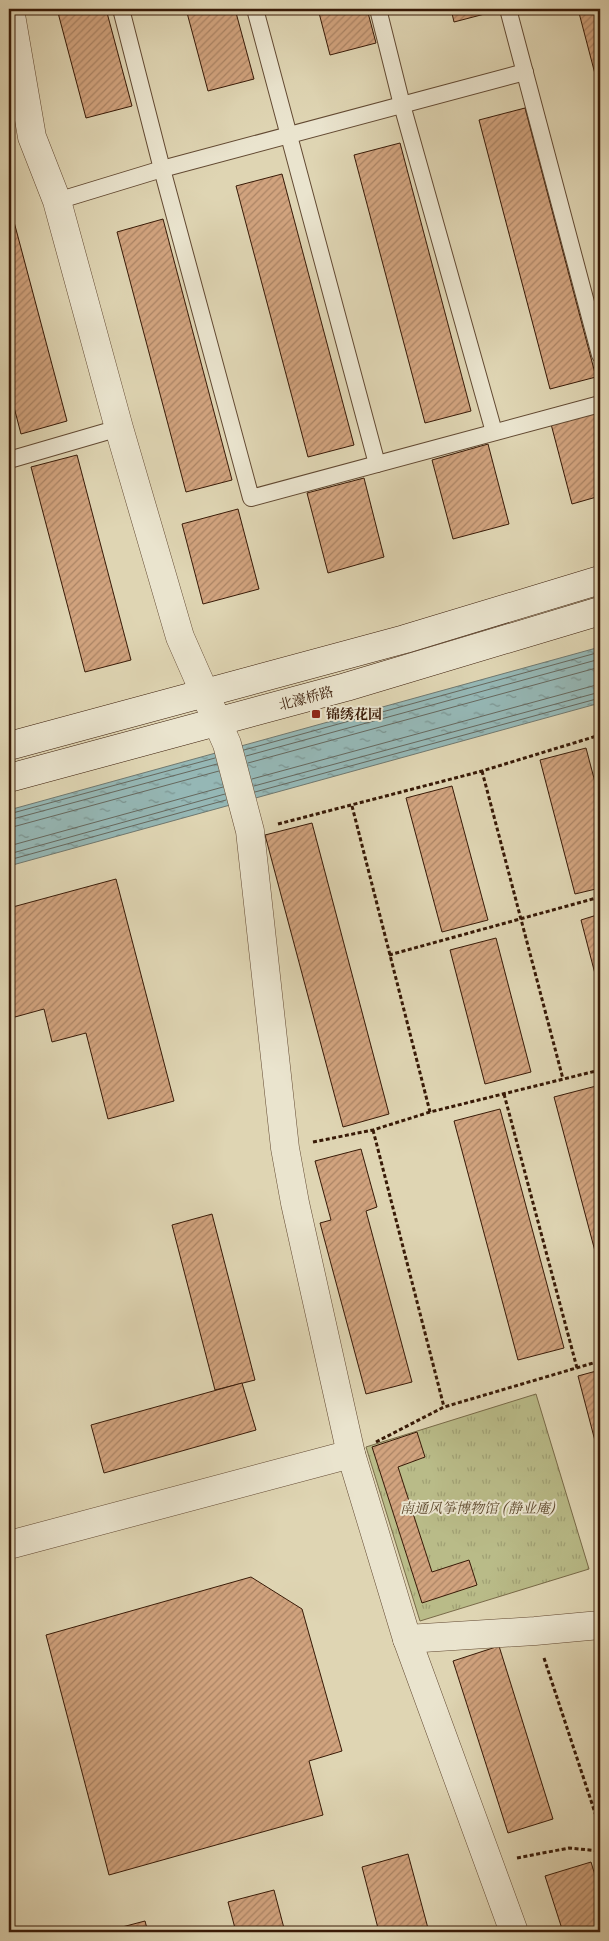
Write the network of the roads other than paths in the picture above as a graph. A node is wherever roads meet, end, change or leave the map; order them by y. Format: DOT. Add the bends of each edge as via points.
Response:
graph roads {
  1 [pos="10,9"];
  2 [pos="121,9"];
  3 [pos="255,9"];
  4 [pos="378,9"];
  5 [pos="508,9"];
  6 [pos="525,72"];
  7 [pos="402,104"];
  8 [pos="288,135"];
  9 [pos="20,140"];
  10 [pos="162,168"];
  11 [pos="58,201"];
  12 [pos="600,354"];
  13 [pos="600,404"];
  14 [pos="119,428"];
  15 [pos="494,432"];
  16 [pos="9,460"];
  17 [pos="377,464"];
  18 [pos="600,580"];
  19 [pos="600,611"];
  20 [pos="205,692"];
  21 [pos="222,733"];
  22 [pos="9,746"];
  23 [pos="9,778"];
  24 [pos="351,1454"];
  25 [pos="9,1545"];
  26 [pos="600,1625"];
  27 [pos="407,1639"];
  28 [pos="514,1932"];
  1 -- 9 [label="street"];
  2 -- 10 [label="lane"];
  3 -- 8 [label="lane"];
  4 -- 7 [label="lane"];
  5 -- 6 [label="lane"];
  6 -- 7 [label="lane"];
  6 -- 12 [label="lane"];
  7 -- 8 [label="lane"];
  7 -- 15 [label="lane"];
  8 -- 10 [label="lane"];
  8 -- 17 [label="lane"];
  9 -- 11 [label="street"];
  10 -- 11 [label="lane"];
  10 -- 17 [label="lane" via="251,498"];
  11 -- 14 [label="street"];
  13 -- 15 [label="lane"];
  14 -- 16 [label="lane"];
  14 -- 20 [label="street" via="180,637"];
  15 -- 17 [label="lane"];
  18 -- 20 [label="street" via="405,639"];
  19 -- 21 [label="street, 北濠桥路" via="355,684"];
  20 -- 21 [label="street"];
  20 -- 22 [label="street"];
  21 -- 23 [label="street, 北濠桥路"];
  21 -- 24 [label="street" via="248,825 285,1148 295,1204"];
  24 -- 25 [label="street"];
  24 -- 27 [label="street"];
  26 -- 27 [label="street"];
  27 -- 28 [label="street"];
}
